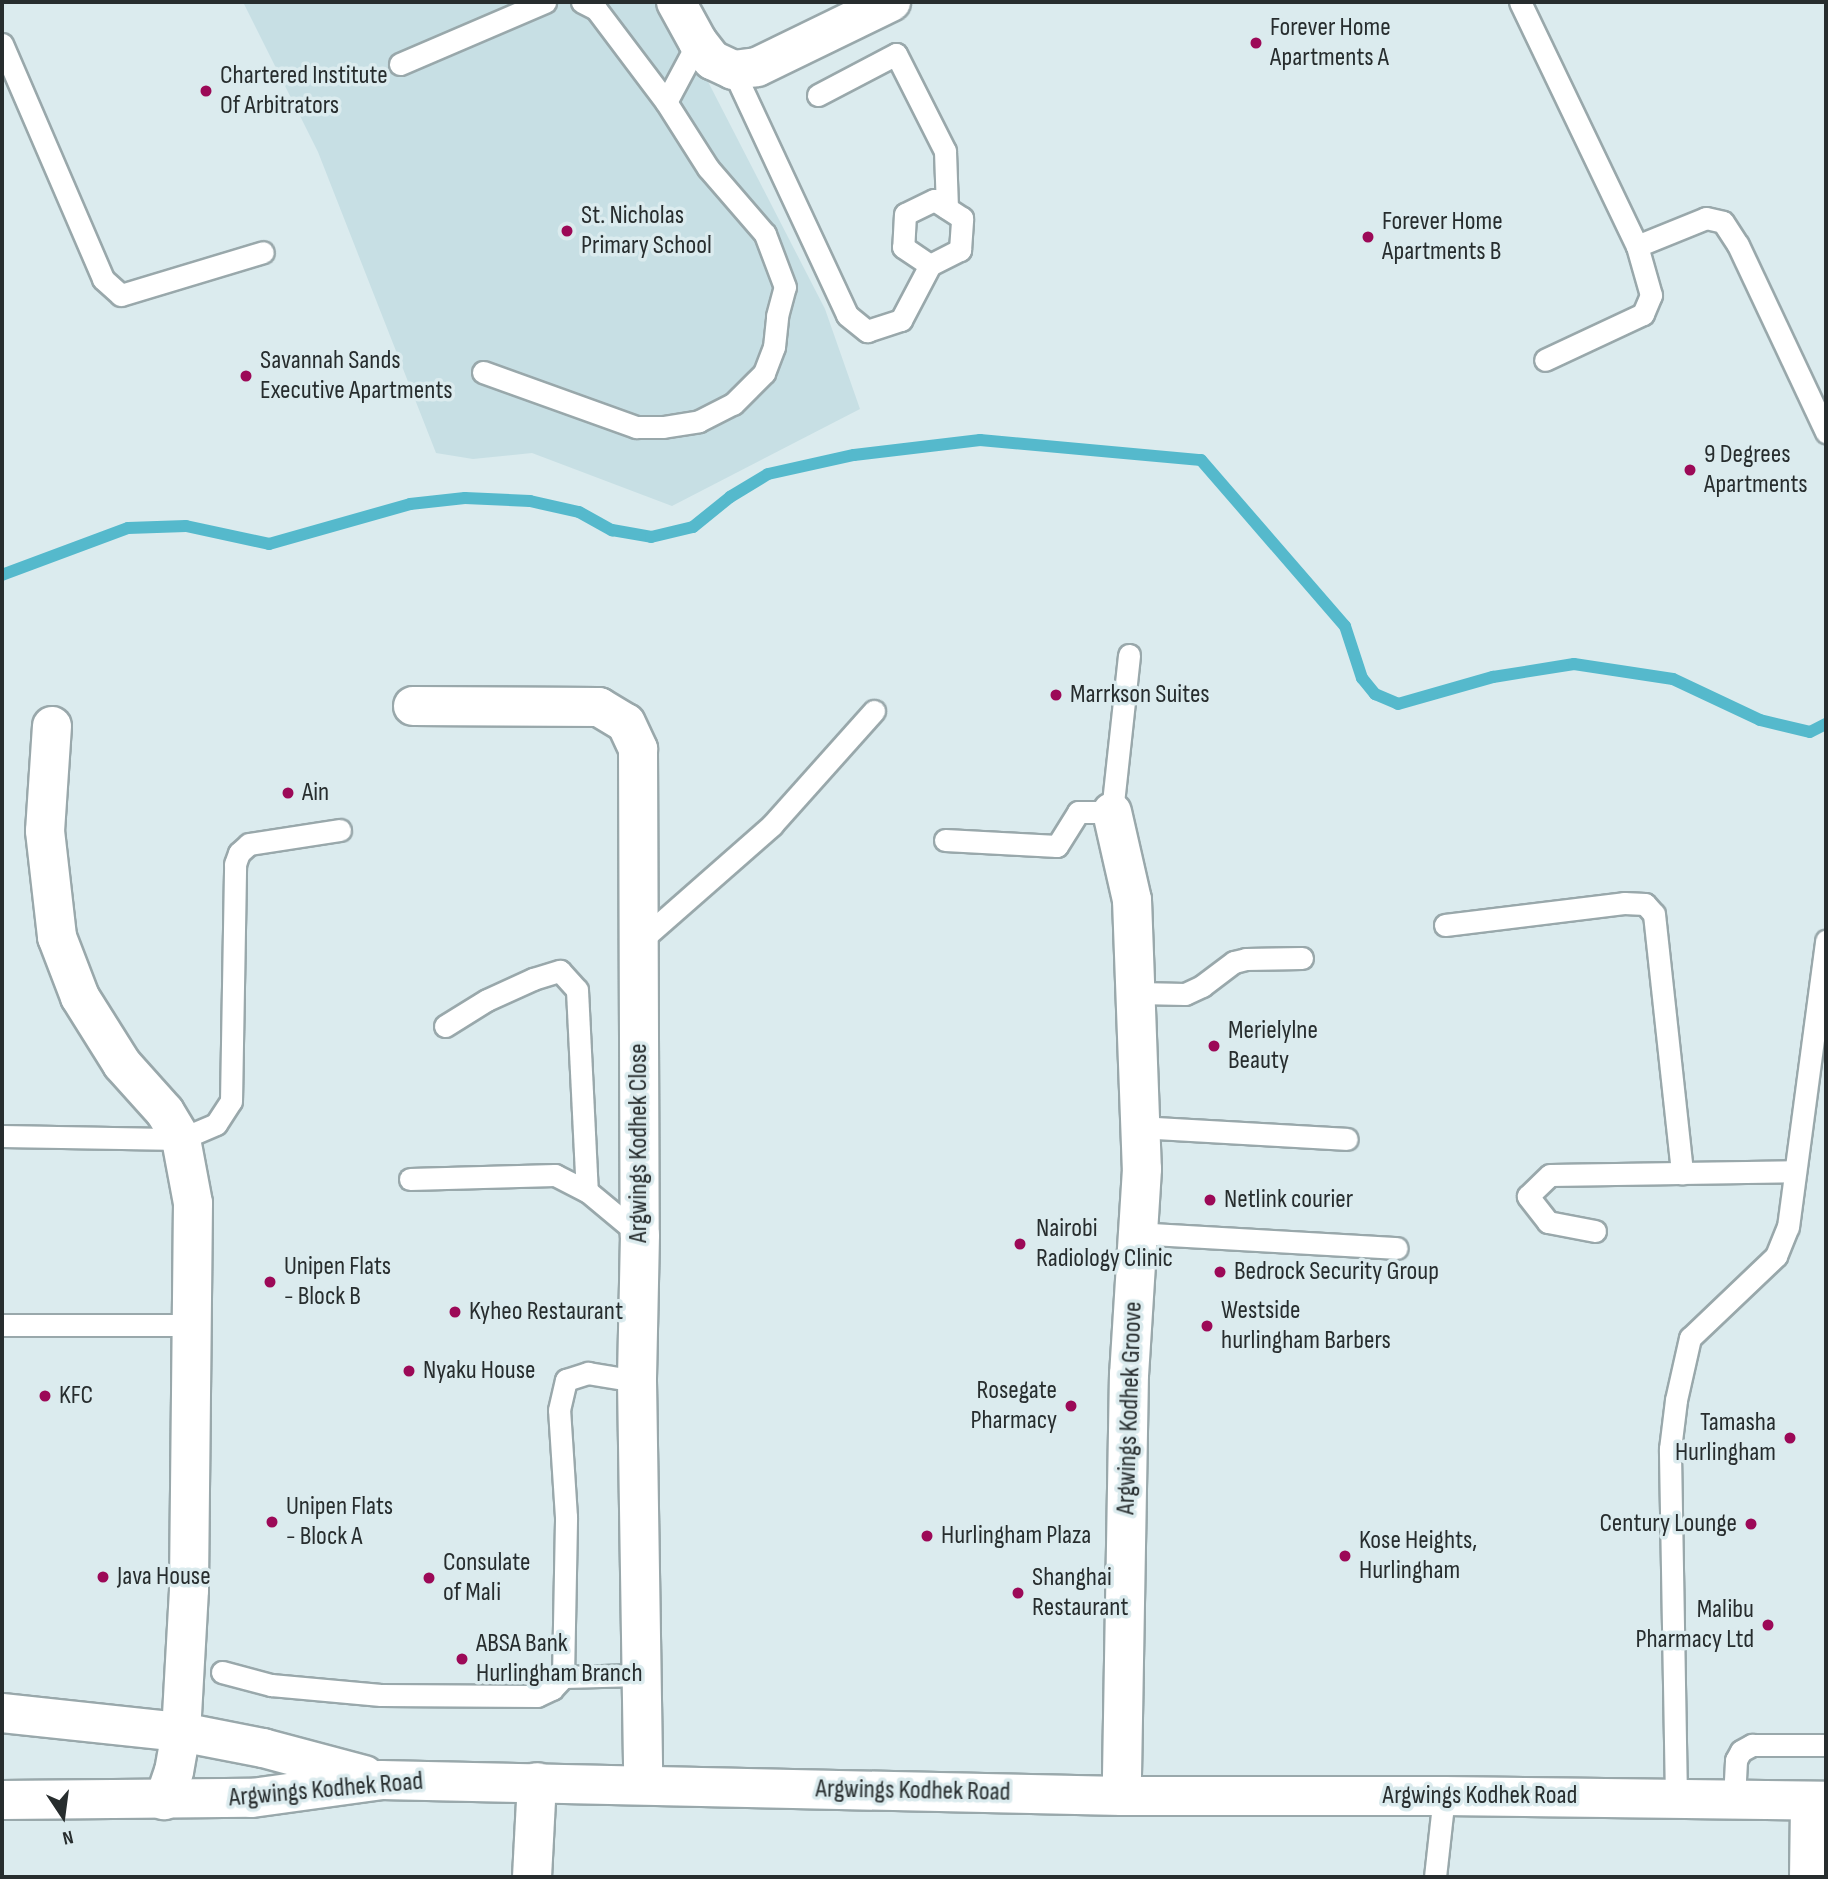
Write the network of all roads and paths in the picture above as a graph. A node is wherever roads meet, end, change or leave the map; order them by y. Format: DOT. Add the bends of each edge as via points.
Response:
graph roads {
  1 [pos="545,2"];
  2 [pos="582,2"];
  3 [pos="676,2"];
  4 [pos="891,2"];
  5 [pos="1520,2"];
  6 [pos="698,42"];
  7 [pos="2,44"];
  8 [pos="400,64"];
  9 [pos="733,70"];
  10 [pos="818,95"];
  11 [pos="666,102"];
  12 [pos="947,208"];
  13 [pos="1637,246"];
  14 [pos="263,252"];
  15 [pos="930,265"];
  16 [pos="1545,360"];
  17 [pos="482,372"];
  18 [pos="1826,432"];
  19 [pos="1129,655"];
  20 [pos="413,706"];
  21 [pos="874,710"];
  22 [pos="52,726"];
  23 [pos="1112,812"];
  24 [pos="340,830"];
  25 [pos="945,840"];
  26 [pos="1445,925"];
  27 [pos="1826,941"];
  28 [pos="639,942"];
  29 [pos="1302,958"];
  30 [pos="1138,993"];
  31 [pos="445,1026"];
  32 [pos="1140,1127"];
  33 [pos="2,1136"];
  34 [pos="181,1139"];
  35 [pos="1347,1139"];
  36 [pos="1795,1171"];
  37 [pos="1682,1173"];
  38 [pos="410,1179"];
  39 [pos="586,1191"];
  40 [pos="1595,1231"];
  41 [pos="1136,1233"];
  42 [pos="640,1235"];
  43 [pos="1397,1248"];
  44 [pos="2,1325"];
  45 [pos="189,1325"];
  46 [pos="637,1381"];
  47 [pos="222,1672"];
  48 [pos="640,1675"];
  49 [pos="563,1677"];
  50 [pos="2,1713"];
  51 [pos="181,1732"];
  52 [pos="1826,1745"];
  53 [pos="381,1780"];
  54 [pos="537,1782"];
  55 [pos="643,1784"];
  56 [pos="1122,1796"];
  57 [pos="1444,1796"];
  58 [pos="1675,1798"];
  59 [pos="1734,1799"];
  60 [pos="2,1800"];
  61 [pos="164,1800"];
  62 [pos="1818,1801"];
  63 [pos="532,1877"];
  64 [pos="1435,1877"];
  65 [pos="1809,1877"];
  1 -- 8 [label="lane"];
  2 -- 11 [label="lane" via="596,9"];
  3 -- 6 [label="street"];
  4 -- 9 [label="street" via="757,67"];
  5 -- 13 [label="lane"];
  6 -- 9 [label="street" via="712,60"];
  6 -- 11 [label="lane"];
  7 -- 14 [label="lane" via="103,279 121,295"];
  9 -- 15 [label="lane" via="848,315 867,331 901,320"];
  10 -- 12 [label="lane" via="896,54 945,151"];
  11 -- 17 [label="lane" via="708,168 765,234 785,287 774,348 764,373 733,404 699,421 636,427"];
  12 -- 15 [label="lane" via="962,218 960,250"];
  12 -- 15 [label="lane" via="934,200 905,214 903,247"];
  13 -- 16 [label="lane" via="1651,295 1643,314"];
  13 -- 18 [label="lane" via="1706,218 1723,222"];
  19 -- 23 [label="lane"];
  20 -- 28 [label="street, Argwings Kodhek Close" via="599,707 625,723 638,749"];
  21 -- 28 [label="lane" via="772,825"];
  22 -- 34 [label="street" via="45,831 57,937 80,997 122,1064 165,1112"];
  23 -- 25 [label="lane" via="1078,812 1057,846"];
  23 -- 30 [label="street, Argwings Kodhek Groove" via="1132,900"];
  24 -- 34 [label="lane" via="249,844 239,853 234,864 231,1101 216,1124"];
  26 -- 37 [label="lane" via="1645,904 1654,914"];
  27 -- 36 [label="lane"];
  28 -- 42 [label="street, Argwings Kodhek Close"];
  29 -- 30 [label="lane" via="1234,961 1185,993"];
  30 -- 32 [label="street, Argwings Kodhek Groove"];
  31 -- 39 [label="lane" via="487,1000 560,971 577,990"];
  32 -- 35 [label="lane"];
  32 -- 41 [label="street, Argwings Kodhek Groove" via="1142,1169"];
  33 -- 34 [label="lane"];
  34 -- 45 [label="street" via="192,1203"];
  36 -- 37 [label="lane"];
  36 -- 58 [label="lane" via="1788,1227 1776,1256 1690,1338 1676,1400 1670,1449"];
  37 -- 40 [label="lane" via="1550,1175 1528,1196 1548,1222"];
  38 -- 39 [label="lane" via="555,1175"];
  39 -- 42 [label="lane"];
  41 -- 43 [label="lane"];
  41 -- 56 [label="street, Argwings Kodhek Groove"];
  42 -- 46 [label="street, Argwings Kodhek Close"];
  44 -- 45 [label="lane"];
  45 -- 51 [label="street" via="188,1590"];
  46 -- 48 [label="street, Argwings Kodhek Close"];
  46 -- 49 [label="lane" via="587,1374 566,1380 559,1410 566,1517"];
  47 -- 49 [label="lane" via="278,1686 381,1695 537,1696"];
  48 -- 49 [label="lane"];
  48 -- 55 [label="street, Argwings Kodhek Close"];
  50 -- 51 [label="street"];
  51 -- 53 [label="street" via="263,1748"];
  51 -- 61 [label="street"];
  52 -- 59 [label="lane" via="1752,1745 1741,1751 1736,1760"];
  53 -- 54 [label="street, Argwings Kodhek Road"];
  53 -- 61 [label="street, Argwings Kodhek Road" via="251,1798"];
  54 -- 55 [label="street, Argwings Kodhek Road"];
  54 -- 63 [label="street"];
  55 -- 56 [label="street, Argwings Kodhek Road"];
  56 -- 57 [label="street, Argwings Kodhek Road"];
  57 -- 58 [label="street, Argwings Kodhek Road"];
  57 -- 64 [label="lane"];
  58 -- 59 [label="street, Argwings Kodhek Road"];
  59 -- 62 [label="street, Argwings Kodhek Road"];
  60 -- 61 [label="street, Argwings Kodhek Road"];
  62 -- 65 [label="street"];
}
